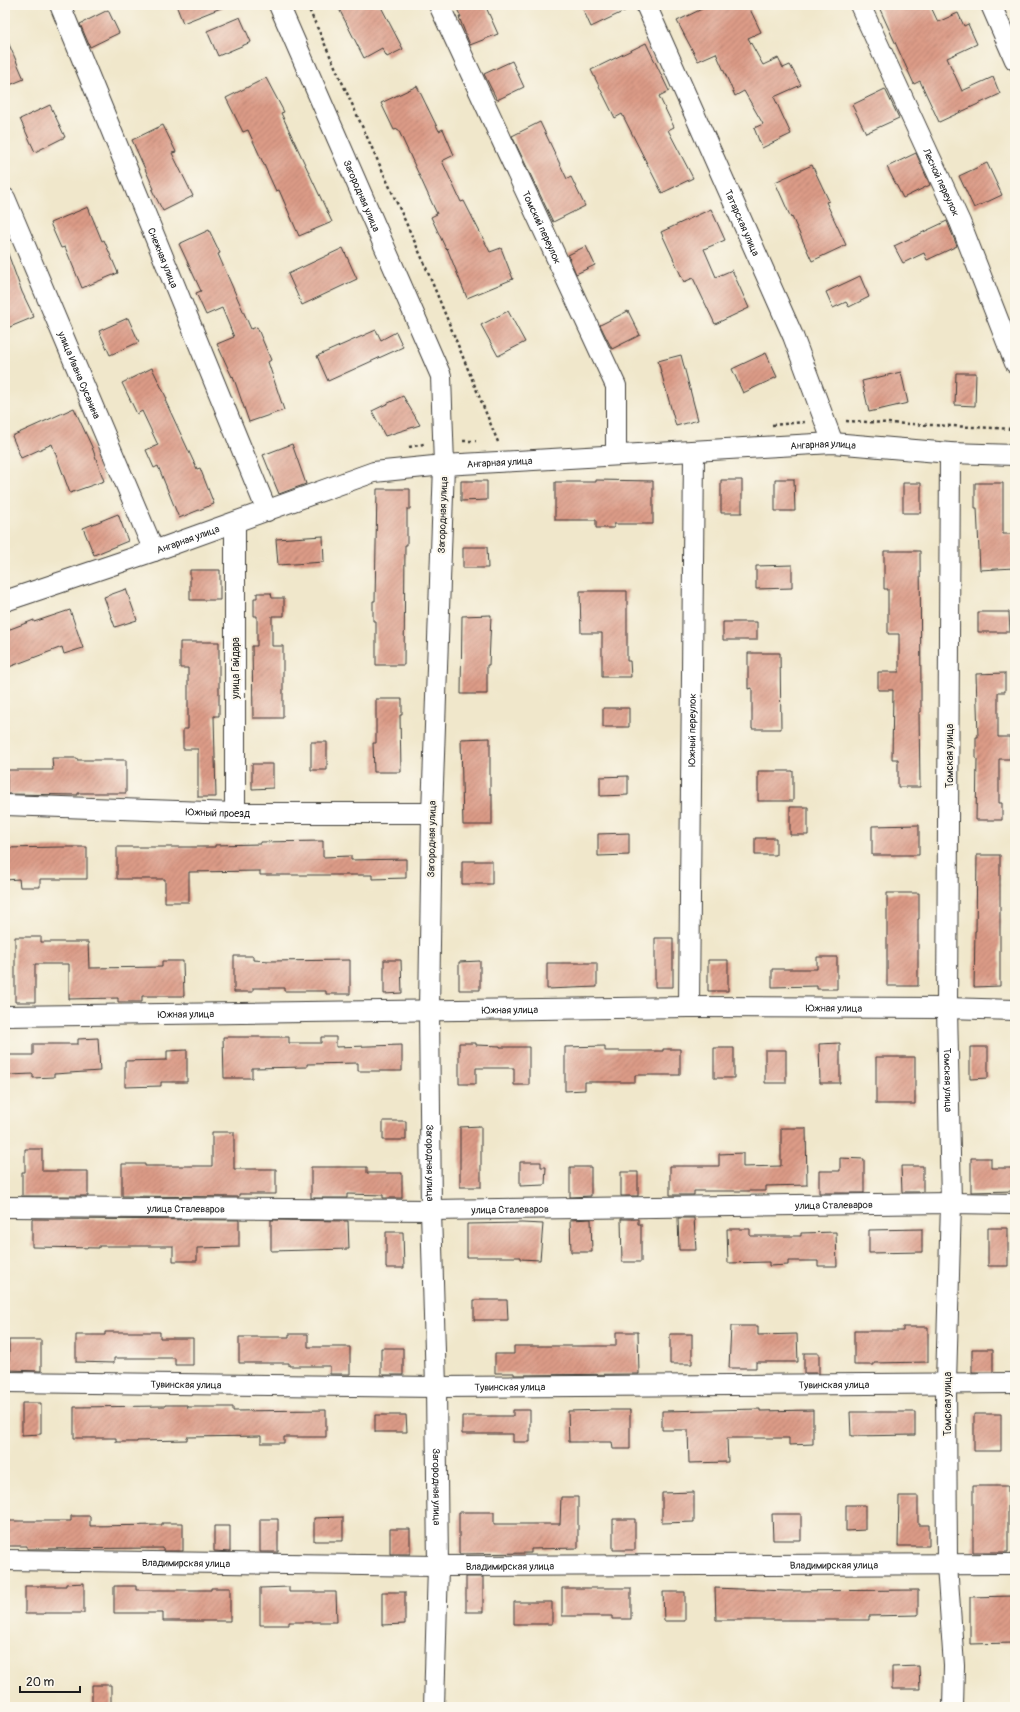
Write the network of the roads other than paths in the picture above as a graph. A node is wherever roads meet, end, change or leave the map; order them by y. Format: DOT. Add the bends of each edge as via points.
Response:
graph roads {
  1 [pos="60,5"];
  2 [pos="279,5"];
  3 [pos="439,5"];
  4 [pos="646,5"];
  5 [pos="860,5"];
  6 [pos="991,5"];
  7 [pos="1015,60"];
  8 [pos="5,198"];
  9 [pos="1015,362"];
  10 [pos="833,443"];
  11 [pos="694,452"];
  12 [pos="950,453"];
  13 [pos="616,455"];
  14 [pos="1015,455"];
  15 [pos="444,466"];
  16 [pos="267,511"];
  17 [pos="236,523"];
  18 [pos="154,551"];
  19 [pos="5,601"];
  20 [pos="5,805"];
  21 [pos="235,813"];
  22 [pos="432,813"];
  23 [pos="689,1007"];
  24 [pos="947,1008"];
  25 [pos="429,1010"];
  26 [pos="1015,1010"];
  27 [pos="5,1016"];
  28 [pos="951,1203"];
  29 [pos="1015,1204"];
  30 [pos="5,1207"];
  31 [pos="431,1210"];
  32 [pos="5,1382"];
  33 [pos="946,1383"];
  34 [pos="1015,1383"];
  35 [pos="436,1387"];
  36 [pos="5,1560"];
  37 [pos="1015,1564"];
  38 [pos="947,1565"];
  39 [pos="438,1566"];
  40 [pos="434,1707"];
  41 [pos="953,1707"];
  1 -- 16 [label="street, Снежная улица"];
  2 -- 15 [label="street, Загородная улица" via="441,376"];
  3 -- 13 [label="street, Томский переулок" via="616,386"];
  4 -- 10 [label="street, Татарская улица" via="793,336"];
  5 -- 9 [label="street, Лесной переулок" via="960,222"];
  6 -- 7 [label="street"];
  8 -- 18 [label="street, улица Ивана Сусанина"];
  10 -- 11 [label="street, Ангарная улица"];
  10 -- 12 [label="street, Ангарная улица"];
  11 -- 13 [label="street, Ангарная улица"];
  11 -- 23 [label="street, Южный переулок"];
  12 -- 14 [label="street, Ангарная улица"];
  12 -- 24 [label="street, Томская улица"];
  13 -- 15 [label="street, Ангарная улица"];
  15 -- 16 [label="street, Ангарная улица" via="374,472"];
  15 -- 22 [label="street, Загородная улица"];
  16 -- 17 [label="street, Ангарная улица"];
  17 -- 18 [label="street, Ангарная улица"];
  17 -- 21 [label="street, улица Гайдара"];
  18 -- 19 [label="street, Ангарная улица"];
  20 -- 21 [label="street, Южный проезд"];
  21 -- 22 [label="street, Южный проезд"];
  22 -- 25 [label="street, Загородная улица"];
  23 -- 24 [label="street, Южная улица"];
  23 -- 25 [label="street, Южная улица"];
  24 -- 26 [label="street, Южная улица"];
  24 -- 28 [label="street, Томская улица"];
  25 -- 27 [label="street, Южная улица"];
  25 -- 31 [label="street, Загородная улица"];
  28 -- 29 [label="street, улица Сталеваров"];
  28 -- 31 [label="street, улица Сталеваров"];
  28 -- 33 [label="street, Томская улица"];
  30 -- 31 [label="street, улица Сталеваров"];
  31 -- 35 [label="street, Загородная улица"];
  32 -- 35 [label="street, Тувинская улица"];
  33 -- 34 [label="street, Тувинская улица"];
  33 -- 35 [label="street, Тувинская улица"];
  33 -- 38 [label="street, Томская улица"];
  35 -- 39 [label="street, Загородная улица"];
  36 -- 39 [label="street, Владимирская улица"];
  37 -- 38 [label="street, Владимирская улица"];
  38 -- 39 [label="street, Владимирская улица"];
  38 -- 41 [label="street, Томская улица" via="954,1666"];
  39 -- 40 [label="street, Загородная улица"];
}
